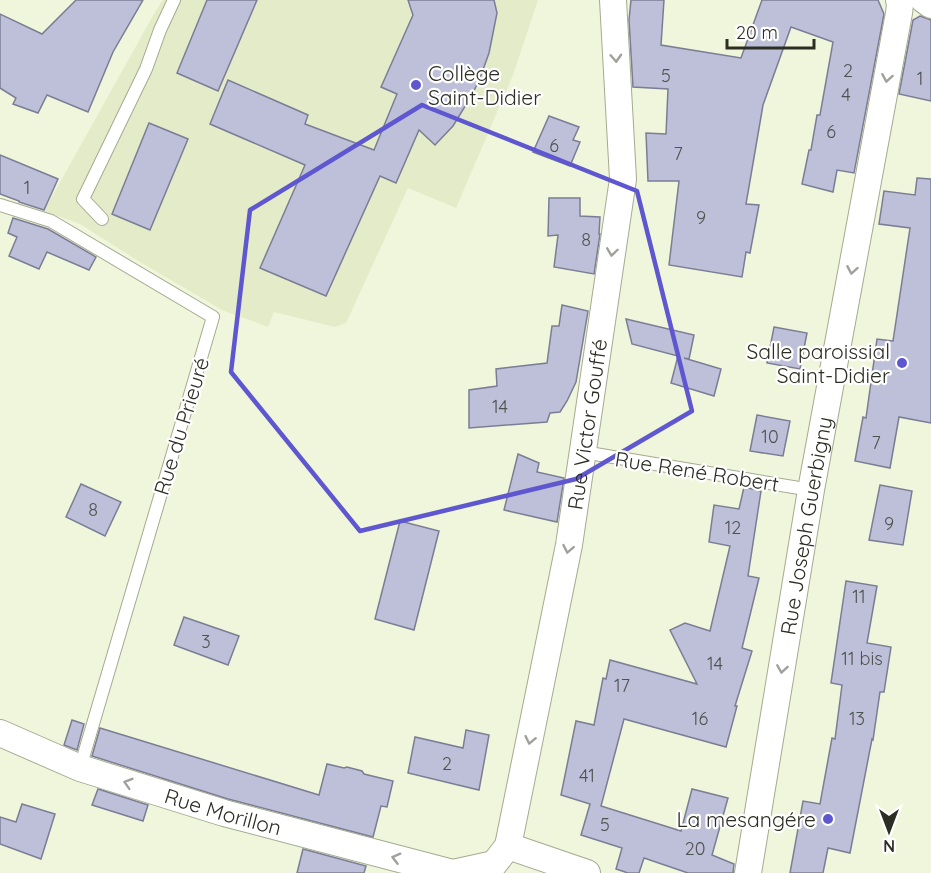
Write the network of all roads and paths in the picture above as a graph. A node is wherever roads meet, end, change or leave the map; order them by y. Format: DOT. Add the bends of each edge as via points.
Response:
graph roads {
  1 [pos="174,0"];
  2 [pos="613,0"];
  3 [pos="899,0"];
  4 [pos="924,0"];
  5 [pos="931,5"];
  6 [pos="0,205"];
  7 [pos="102,219"];
  8 [pos="583,452"];
  9 [pos="812,490"];
  10 [pos="0,733"];
  11 [pos="80,768"];
  12 [pos="500,861"];
  13 [pos="453,873"];
  14 [pos="587,873"];
  15 [pos="748,873"];
  1 -- 7 [label="lane" via="146,69 83,199"];
  2 -- 8 [label="street, Rue Victor Gouffé, one-way" via="623,179"];
  3 -- 9 [label="street, Rue Joseph Guerbigny, one-way"];
  4 -- 5 [label="street"];
  6 -- 11 [label="lane, Rue du Prieuré" via="51,221 213,317"];
  8 -- 9 [label="lane, Rue René Robert"];
  8 -- 12 [label="street, Rue Victor Gouffé, one-way" via="569,546"];
  9 -- 15 [label="street, Rue Joseph Guerbigny, one-way"];
  10 -- 11 [label="street, Rue Morillon"];
  13 -- 11 [label="street, Rue Morillon, one-way" via="224,813"];
  12 -- 13 [label="street, Rue Morillon"];
  12 -- 14 [label="street"];
}
